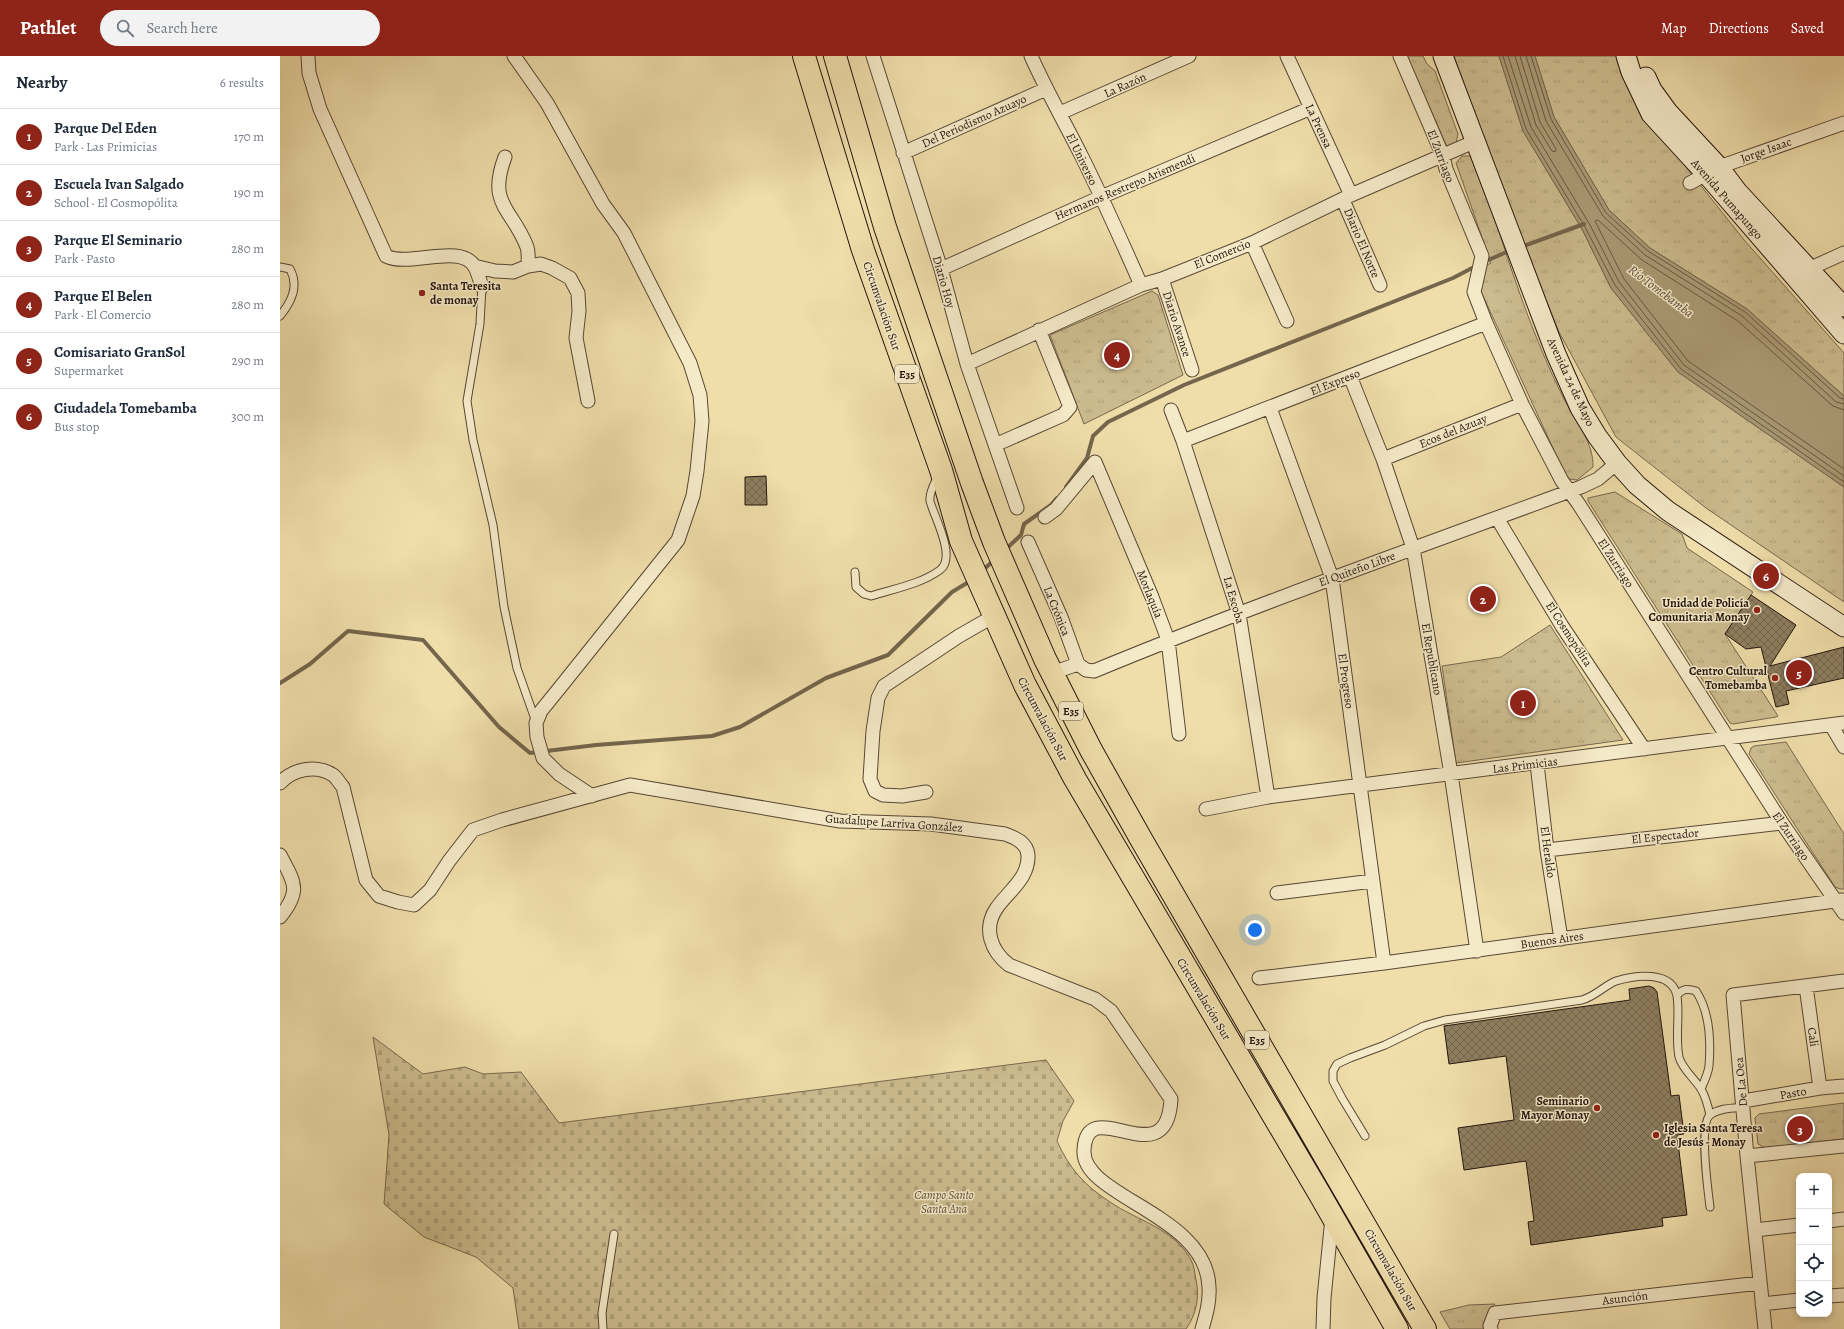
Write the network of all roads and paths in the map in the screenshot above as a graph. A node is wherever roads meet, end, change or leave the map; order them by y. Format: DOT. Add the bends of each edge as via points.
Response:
graph roads {
  1 [pos="308,56"];
  2 [pos="514,56"];
  3 [pos="804,56"];
  4 [pos="835,56"];
  5 [pos="873,56"];
  6 [pos="1031,56"];
  7 [pos="1190,56"];
  8 [pos="1287,56"];
  9 [pos="1400,56"];
  10 [pos="1443,56"];
  11 [pos="1631,56"];
  12 [pos="1046,89"];
  13 [pos="1311,108"];
  14 [pos="1060,113"];
  15 [pos="1844,123"];
  16 [pos="1476,141"];
  17 [pos="903,153"];
  18 [pos="1443,156"];
  19 [pos="505,157"];
  20 [pos="1705,175"];
  21 [pos="1101,197"];
  22 [pos="1347,198"];
  23 [pos="1252,243"];
  24 [pos="1844,253"];
  25 [pos="474,266"];
  26 [pos="528,266"];
  27 [pos="280,267"];
  28 [pos="941,269"];
  29 [pos="1800,272"];
  30 [pos="1162,279"];
  31 [pos="1141,285"];
  32 [pos="1380,285"];
  33 [pos="482,288"];
  34 [pos="1844,307"];
  35 [pos="280,316"];
  36 [pos="1287,321"];
  37 [pos="1486,323"];
  38 [pos="1039,330"];
  39 [pos="1844,334"];
  40 [pos="966,364"];
  41 [pos="1192,370"];
  42 [pos="1350,376"];
  43 [pos="588,401"];
  44 [pos="1522,404"];
  45 [pos="1270,408"];
  46 [pos="1171,410"];
  47 [pos="1183,441"];
  48 [pos="995,445"];
  49 [pos="1383,459"];
  50 [pos="1617,463"];
  51 [pos="941,470"];
  52 [pos="1569,491"];
  53 [pos="1017,508"];
  54 [pos="1045,517"];
  55 [pos="1497,518"];
  56 [pos="1028,542"];
  57 [pos="1413,548"];
  58 [pos="855,572"];
  59 [pos="1332,578"];
  60 [pos="1239,614"];
  61 [pos="994,616"];
  62 [pos="1844,627"];
  63 [pos="1168,640"];
  64 [pos="1078,664"];
  65 [pos="1052,673"];
  66 [pos="536,723"];
  67 [pos="1844,723"];
  68 [pos="1831,725"];
  69 [pos="1179,734"];
  70 [pos="1728,738"];
  71 [pos="1844,747"];
  72 [pos="1644,749"];
  73 [pos="1537,764"];
  74 [pos="1451,774"];
  75 [pos="280,784"];
  76 [pos="1360,786"];
  77 [pos="926,792"];
  78 [pos="592,796"];
  79 [pos="1268,797"];
  80 [pos="1206,809"];
  81 [pos="1782,823"];
  82 [pos="1547,850"];
  83 [pos="280,855"];
  84 [pos="1373,881"];
  85 [pos="1277,893"];
  86 [pos="1840,900"];
  87 [pos="1844,913"];
  88 [pos="280,916"];
  89 [pos="1561,939"];
  90 [pos="1477,950"];
  91 [pos="1384,963"];
  92 [pos="1259,978"];
  93 [pos="1844,981"];
  94 [pos="1806,986"];
  95 [pos="1677,995"];
  96 [pos="1844,1086"];
  97 [pos="1820,1088"];
  98 [pos="1701,1090"];
  99 [pos="1743,1104"];
  100 [pos="1710,1115"];
  101 [pos="1365,1136"];
  102 [pos="1844,1146"];
  103 [pos="1747,1156"];
  104 [pos="1319,1193"];
  105 [pos="1710,1207"];
  106 [pos="1844,1219"];
  107 [pos="1832,1221"];
  108 [pos="1796,1225"];
  109 [pos="1755,1230"];
  110 [pos="614,1234"];
  111 [pos="1760,1283"];
  112 [pos="1844,1295"];
  113 [pos="1832,1296"];
  114 [pos="1796,1300"];
  115 [pos="1762,1304"];
  116 [pos="1491,1323"];
  117 [pos="603,1329"];
  118 [pos="1202,1329"];
  119 [pos="1323,1329"];
  120 [pos="1396,1329"];
  121 [pos="1425,1329"];
  122 [pos="1765,1329"];
  1 -- 25 [label="street" via="309,73 320,109 386,256 392,260 407,260 457,255 469,260"];
  2 -- 66 [label="street" via="547,103 603,204 624,233 638,260 690,364 700,395 702,421 693,496 678,540 541,712"];
  3 -- 51 [label="highway, Circunvalación Sur / E35" via="863,250"];
  4 -- 65 [label="highway, Circunvalación Sur / E35" via="885,227 972,483 994,542"];
  5 -- 17 [label="street, Diario Hoy"];
  6 -- 12 [label="street, El Universo"];
  7 -- 14 [label="street, La Razón"];
  8 -- 13 [label="street, La Prensa"];
  9 -- 18 [label="street, El Zurriago"];
  10 -- 16 [label="main road, Avenida 24 de Mayo"];
  11 -- 20 [label="main road, Avenida Pumapungo"];
  12 -- 14 [label="street, El Universo"];
  12 -- 17 [label="street, Del Periodismo Azuayo"];
  13 -- 21 [label="street, Hermanos Restrepo Arismendi"];
  13 -- 22 [label="street, La Prensa"];
  14 -- 21 [label="street, El Universo"];
  15 -- 20 [label="street, Jorge Isaac"];
  16 -- 18 [label="street, El Comercio"];
  16 -- 50 [label="main road, Avenida 24 de Mayo" via="1556,354 1580,408"];
  17 -- 28 [label="street, Diario Hoy"];
  18 -- 22 [label="street, El Comercio"];
  18 -- 37 [label="street, El Zurriago" via="1482,256 1474,292"];
  19 -- 26 [label="street" via="499,172 501,204 527,248"];
  20 -- 29 [label="main road, Avenida Pumapungo" via="1737,191"];
  21 -- 28 [label="street, Hermanos Restrepo Arismendi"];
  21 -- 31 [label="street, El Universo"];
  22 -- 23 [label="street, El Comercio"];
  22 -- 32 [label="street, Diario El Norte"];
  23 -- 30 [label="street, El Comercio"];
  23 -- 36 [label="street"];
  24 -- 29 [label="street"];
  25 -- 26 [label="street" via="513,272"];
  25 -- 33 [label="street"];
  26 -- 43 [label="street" via="541,264 552,268 570,278 578,293 580,311 576,338"];
  27 -- 35 [label="lane" via="290,269 295,288 288,306"];
  28 -- 40 [label="street, Diario Hoy"];
  29 -- 34 [label="main road, Avenida Pumapungo"];
  29 -- 39 [label="main road, Avenida Pumapungo"];
  30 -- 31 [label="street, El Comercio"];
  30 -- 41 [label="street, Diario Avance"];
  31 -- 38 [label="street, El Comercio"];
  33 -- 66 [label="lane" via="480,324 467,401 473,440 493,524 504,607 517,668"];
  37 -- 42 [label="street, El Expreso"];
  37 -- 44 [label="street, El Zurriago"];
  38 -- 40 [label="street, El Comercio"];
  38 -- 48 [label="street" via="1070,407 1063,415"];
  40 -- 48 [label="street, Diario Hoy"];
  42 -- 45 [label="street, El Expreso"];
  42 -- 49 [label="street, El Republicano"];
  44 -- 49 [label="street, Ecos del Azuay"];
  44 -- 52 [label="street, El Zurriago"];
  45 -- 47 [label="street, El Expreso"];
  45 -- 59 [label="street, El Progreso"];
  46 -- 47 [label="street, La Escoba"];
  47 -- 60 [label="street, La Escoba"];
  48 -- 53 [label="street, Diario Hoy"];
  49 -- 57 [label="street, El Republicano"];
  50 -- 52 [label="street, El Quiteño Libre" via="1598,479"];
  50 -- 62 [label="main road, Avenida 24 de Mayo" via="1650,497 1668,511"];
  51 -- 58 [label="lane" via="930,500 946,553 945,563 941,569 926,578 871,596 856,587"];
  51 -- 61 [label="highway, Circunvalación Sur / E35" via="961,541"];
  52 -- 55 [label="street, El Quiteño Libre"];
  52 -- 70 [label="street, El Zurriago"];
  54 -- 63 [label="street, Morlaquía" via="1056,509 1095,462"];
  55 -- 57 [label="street, El Quiteño Libre"];
  55 -- 72 [label="street, El Cosmopólita" via="1562,626"];
  56 -- 64 [label="street, La Crónica" via="1061,617"];
  57 -- 59 [label="street, El Quiteño Libre"];
  57 -- 74 [label="street, El Republicano"];
  59 -- 60 [label="street, El Quiteño Libre"];
  59 -- 76 [label="street, El Progreso"];
  60 -- 63 [label="street, El Quiteño Libre"];
  60 -- 79 [label="street, La Escoba"];
  61 -- 77 [label="street" via="884,686 878,698 870,779 875,791 883,795 902,796"];
  61 -- 104 [label="highway, Circunvalación Sur / E35" via="1025,685 1075,779"];
  63 -- 64 [label="street, El Quiteño Libre" via="1094,671 1086,670"];
  63 -- 69 [label="street, Morlaquía"];
  64 -- 65 [label="street"];
  65 -- 121 [label="highway, Circunvalación Sur / E35" via="1091,750 1145,846"];
  66 -- 78 [label="street" via="543,758 559,774"];
  67 -- 68 [label="street, Las Primicias"];
  68 -- 70 [label="street, Las Primicias"];
  68 -- 71 [label="street"];
  70 -- 72 [label="street, Las Primicias"];
  70 -- 81 [label="street, El Zurriago"];
  72 -- 73 [label="street, Las Primicias"];
  73 -- 74 [label="street, Las Primicias"];
  73 -- 82 [label="street, El Heraldo"];
  74 -- 76 [label="street, Las Primicias"];
  74 -- 90 [label="street, El Republicano"];
  75 -- 78 [label="street" via="294,773 314,768 333,775 343,787 366,880 379,896 414,905 430,890 473,830"];
  76 -- 79 [label="street, Las Primicias"];
  76 -- 84 [label="street, El Progreso"];
  78 -- 118 [label="street, Guadalupe Larriva González" via="630,786 840,820 931,824 998,833 1016,838 1028,852 1026,871 994,915 989,928 991,943 1001,958 1009,964 1095,999 1111,1011 1171,1099 1170,1114 1165,1127 1145,1136 1103,1127 1092,1130 1086,1138 1083,1152 1087,1164 1097,1177 1174,1228 1193,1247 1204,1263 1209,1286 1208,1310"];
  79 -- 80 [label="street, Las Primicias"];
  81 -- 82 [label="street, El Espectador"];
  81 -- 86 [label="street, El Zurriago"];
  82 -- 89 [label="street, El Heraldo"];
  83 -- 88 [label="street" via="294,889 290,904"];
  84 -- 85 [label="street"];
  84 -- 91 [label="street, El Progreso"];
  86 -- 87 [label="street, El Zurriago"];
  86 -- 89 [label="street, Buenos Aires"];
  89 -- 90 [label="street, Buenos Aires"];
  90 -- 91 [label="street, Buenos Aires"];
  91 -- 92 [label="street, Buenos Aires"];
  93 -- 94 [label="street, De La Oea"];
  94 -- 97 [label="street, Cali"];
  94 -- 99 [label="street, De La Oea" via="1733,994"];
  95 -- 98 [label="lane" via="1677,1038 1680,1058"];
  95 -- 98 [label="lane" via="1682,990 1696,991 1702,1000 1708,1022 1709,1067"];
  95 -- 101 [label="lane" via="1671,984 1663,978 1642,977 1616,981 1582,1000 1445,1020 1424,1026 1350,1058 1338,1064 1333,1071 1333,1081"];
  96 -- 97 [label="street, Pasto"];
  97 -- 99 [label="street, Pasto"];
  98 -- 100 [label="lane"];
  99 -- 100 [label="lane"];
  99 -- 103 [label="street, De La Oea"];
  100 -- 105 [label="lane" via="1706,1122 1704,1143"];
  102 -- 103 [label="street"];
  103 -- 109 [label="street, De La Oea"];
  104 -- 119 [label="street" via="1332,1218"];
  104 -- 120 [label="highway, Circunvalación Sur / E35"];
  106 -- 107 [label="street"];
  108 -- 109 [label="street"];
  109 -- 111 [label="street, De La Oea"];
  110 -- 117 [label="lane" via="602,1313"];
  111 -- 115 [label="street, De La Oea"];
  111 -- 116 [label="street, Asunción" via="1495,1313"];
  112 -- 113 [label="street"];
  114 -- 115 [label="street"];
  115 -- 122 [label="street, De La Oea"];
}
